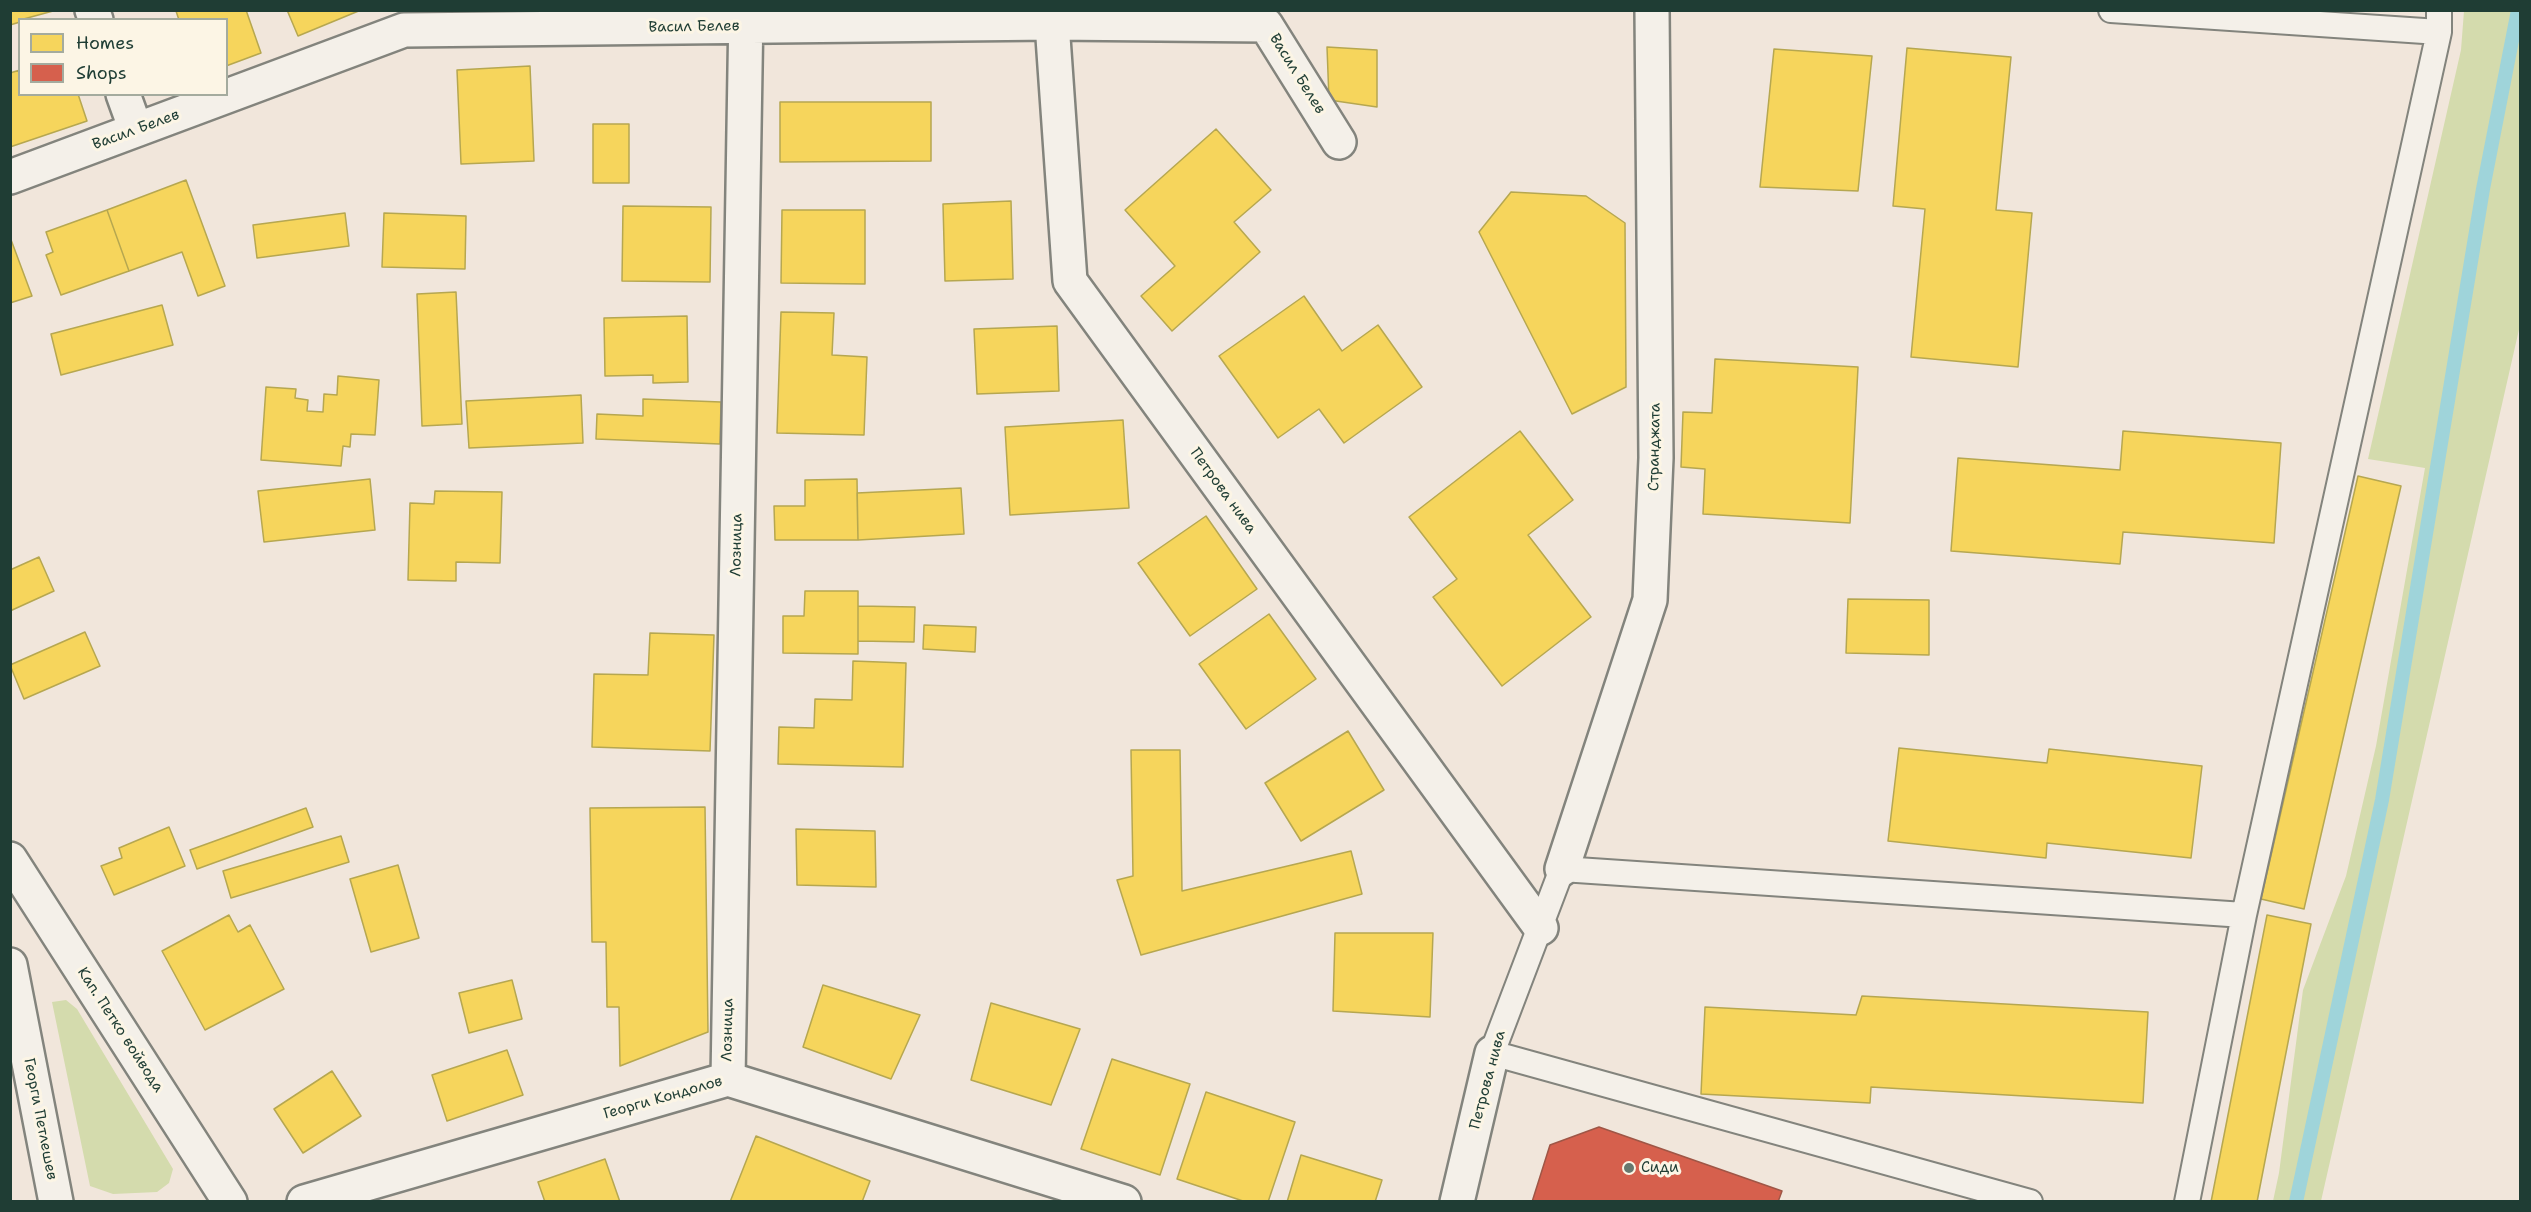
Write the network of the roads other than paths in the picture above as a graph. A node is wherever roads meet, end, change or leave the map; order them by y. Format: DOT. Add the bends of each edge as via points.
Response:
graph roads {
  1 [pos="1652,10"];
  2 [pos="2111,10"];
  3 [pos="1043,17"];
  4 [pos="746,18"];
  5 [pos="2439,21"];
  6 [pos="124,96"];
  7 [pos="227,96"];
  8 [pos="228,96"];
  9 [pos="136,130"];
  10 [pos="1339,142"];
  11 [pos="10,177"];
  12 [pos="10,859"];
  13 [pos="1562,869"];
  14 [pos="2244,915"];
  15 [pos="1541,928"];
  16 [pos="10,966"];
  17 [pos="1492,1053"];
  18 [pos="728,1078"];
  19 [pos="56,1202"];
  20 [pos="230,1202"];
  21 [pos="304,1202"];
  22 [pos="1124,1202"];
  23 [pos="1457,1202"];
  24 [pos="2030,1202"];
  25 [pos="2187,1202"];
  1 -- 13 [label="street, Странджата" via="1656,458 1650,600"];
  2 -- 5 [label="lane"];
  3 -- 4 [label="street, Васил Белев"];
  3 -- 10 [label="street, Васил Белев" via="1266,25"];
  3 -- 15 [label="street, Петрова нива" via="1070,281"];
  4 -- 8 [label="street, Васил Белев" via="404,30"];
  4 -- 18 [label="street, Лозница"];
  5 -- 14 [label="lane"];
  6 -- 9 [label="street"];
  7 -- 9 [label="street, Васил Белев"];
  9 -- 11 [label="street, Васил Белев"];
  12 -- 20 [label="street, Кап. Петко войвода"];
  13 -- 14 [label="lane"];
  13 -- 15 [label="lane, Петрова нива"];
  14 -- 25 [label="lane"];
  15 -- 17 [label="lane, Петрова нива"];
  16 -- 19 [label="street, Георги Петлешев"];
  17 -- 23 [label="street, Петрова нива"];
  17 -- 24 [label="lane"];
  18 -- 21 [label="street, Георги Кондолов"];
  18 -- 22 [label="street, Георги Кондолов"];
}
